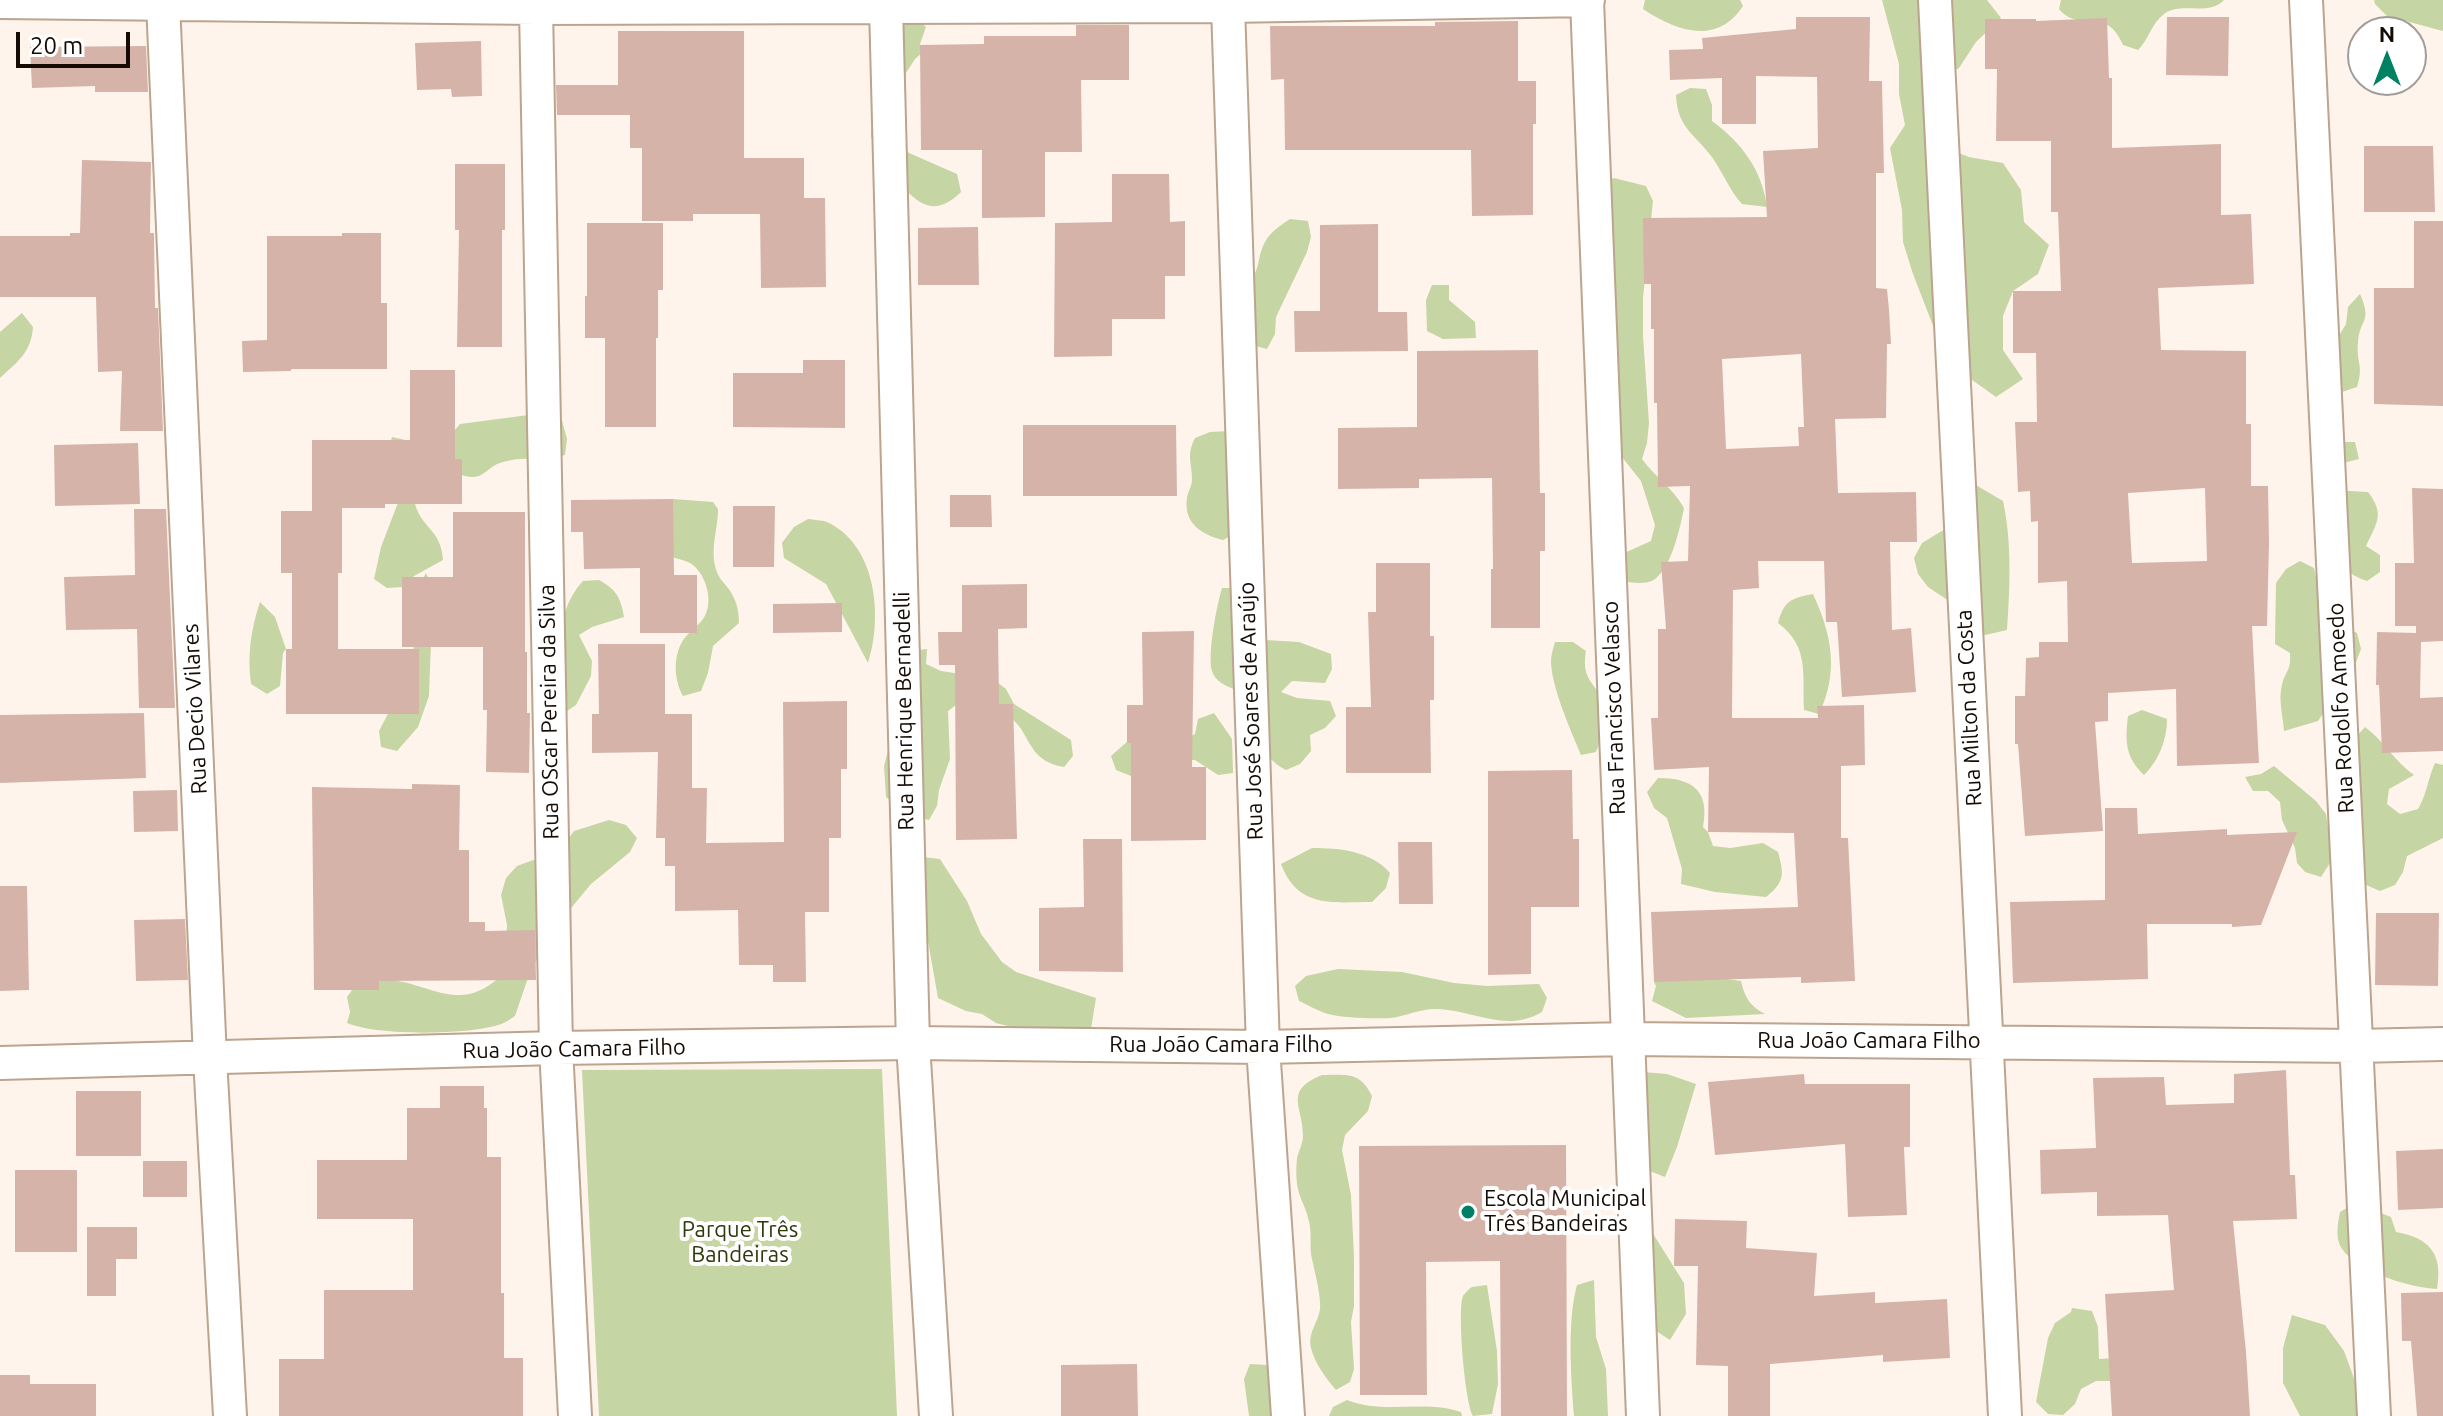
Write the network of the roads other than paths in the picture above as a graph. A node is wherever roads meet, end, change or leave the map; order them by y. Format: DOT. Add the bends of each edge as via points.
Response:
graph roads {
  1 [pos="1588,0"];
  2 [pos="1935,0"];
  3 [pos="2306,0"];
  4 [pos="0,2"];
  5 [pos="163,3"];
  6 [pos="886,6"];
  7 [pos="1228,6"];
  8 [pos="536,8"];
  9 [pos="1627,1039"];
  10 [pos="1985,1042"];
  11 [pos="913,1043"];
  12 [pos="2443,1044"];
  13 [pos="2358,1046"];
  14 [pos="1263,1047"];
  15 [pos="556,1048"];
  16 [pos="210,1058"];
  17 [pos="0,1063"];
  18 [pos="230,1416"];
  19 [pos="575,1416"];
  20 [pos="936,1416"];
  21 [pos="1288,1416"];
  22 [pos="1643,1416"];
  23 [pos="2005,1416"];
  24 [pos="2374,1416"];
  1 -- 7 [label="street"];
  1 -- 9 [label="street, Rua Francisco Velasco"];
  2 -- 10 [label="street, Rua Milton da Costa"];
  3 -- 13 [label="street, Rua Rodolfo Amoedo"];
  4 -- 5 [label="street"];
  5 -- 8 [label="street"];
  5 -- 16 [label="street, Rua Decio Vilares"];
  6 -- 7 [label="street"];
  6 -- 8 [label="street"];
  6 -- 11 [label="street, Rua Henrique Bernadelli"];
  7 -- 14 [label="street, Rua José Soares de Araújo"];
  8 -- 15 [label="street, Rua OScar Pereira da Silva"];
  9 -- 10 [label="street, Rua João Camara Filho"];
  9 -- 14 [label="street, Rua João Camara Filho"];
  9 -- 22 [label="street, Rua Francisco Velasco"];
  10 -- 13 [label="street, Rua João Camara Filho"];
  10 -- 23 [label="street, Rua Milton da Costa"];
  11 -- 14 [label="street, Rua João Camara Filho"];
  11 -- 15 [label="street, Rua João Camara Filho"];
  11 -- 20 [label="street, Rua Henrique Bernadelli"];
  12 -- 13 [label="street, Rua João Camara Filho"];
  13 -- 24 [label="street, Rua Rodolfo Amoedo"];
  14 -- 21 [label="street, Rua José Soares de Araújo"];
  15 -- 16 [label="street, Rua João Camara Filho"];
  15 -- 19 [label="street, Rua OScar Pereira da Silva"];
  16 -- 17 [label="street, Rua João Camara Filho"];
  16 -- 18 [label="street, Rua Decio Vilares"];
}
